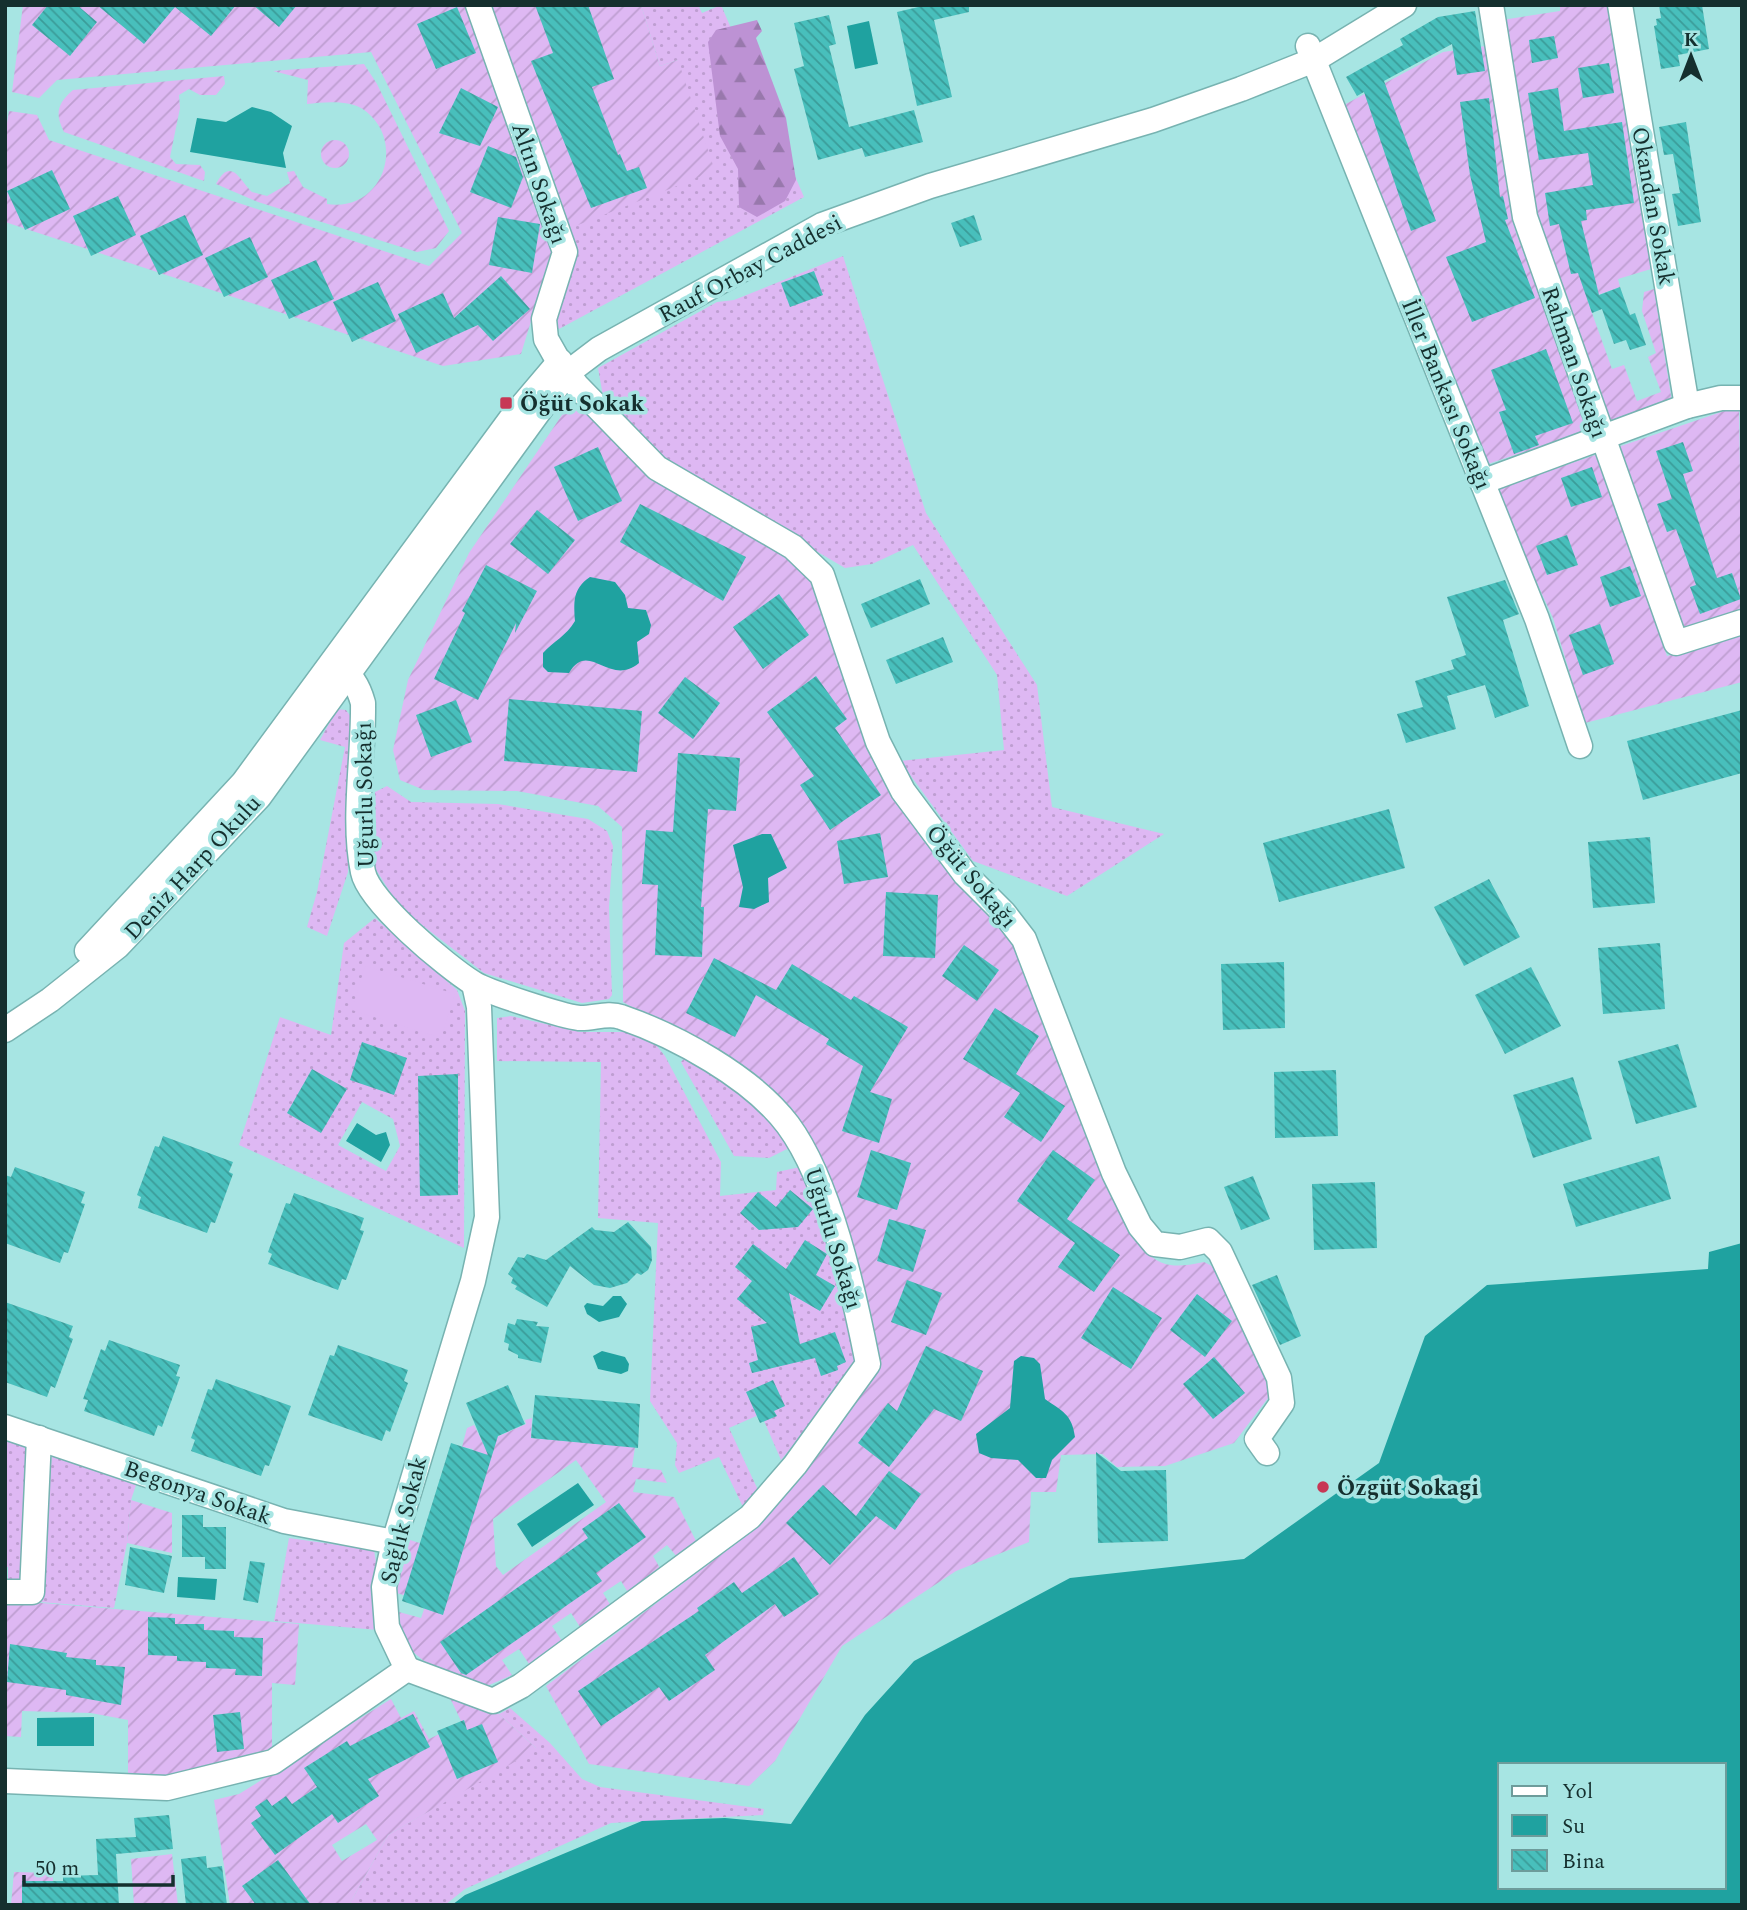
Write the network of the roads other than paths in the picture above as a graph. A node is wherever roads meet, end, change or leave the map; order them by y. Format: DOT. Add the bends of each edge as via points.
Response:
graph roads {
  1 [pos="478,5"];
  2 [pos="1373,5"];
  3 [pos="1404,5"];
  4 [pos="1491,5"];
  5 [pos="1620,5"];
  6 [pos="1311,53"];
  7 [pos="562,368"];
  8 [pos="1742,398"];
  9 [pos="1687,407"];
  10 [pos="1601,438"];
  11 [pos="1482,482"];
  12 [pos="1742,622"];
  13 [pos="341,668"];
  14 [pos="1580,746"];
  15 [pos="474,984"];
  16 [pos="5,1013"];
  17 [pos="5,1030"];
  18 [pos="5,1427"];
  19 [pos="39,1438"];
  20 [pos="1267,1453"];
  21 [pos="394,1542"];
  22 [pos="5,1592"];
  23 [pos="407,1669"];
  24 [pos="5,1781"];
  1 -- 7 [label="street, Altın Sokağı" via="565,252 544,319 546,339"];
  2 -- 6 [label="street, Rauf Orbay Caddesi"];
  3 -- 6 [label="street, Rauf Orbay Caddesi"];
  4 -- 10 [label="street, Rahman Sokağı" via="1525,217"];
  5 -- 9 [label="street, Okandan Sokak"];
  6 -- 7 [label="street, Rauf Orbay Caddesi" via="1226,84 981,156 816,211 602,332"];
  6 -- 11 [label="street, İller Bankası Sokağı"];
  7 -- 13 [label="street, Rauf Orbay Caddesi"];
  7 -- 20 [label="street, Öğüt Sokağı" via="657,468 793,547 822,575 878,742 903,791 965,874 1024,939 1114,1174 1140,1226 1155,1244 1180,1247 1208,1240 1220,1252 1279,1378 1282,1403 1257,1439"];
  8 -- 9 [label="street"];
  9 -- 10 [label="street"];
  10 -- 11 [label="street"];
  10 -- 12 [label="street, Rahman Sokağı" via="1676,643"];
  11 -- 14 [label="street, İller Bankası Sokağı" via="1537,619"];
  13 -- 15 [label="street, Uğurlu Sokağı" via="359,689 363,703 363,874 380,904"];
  13 -- 16 [label="street, Deniz Harp Okulu" via="98,942"];
  13 -- 17 [label="street, Deniz Harp Okulu" via="259,797 118,946"];
  15 -- 21 [label="street, Sağlık Sokak" via="480,1007 487,1217 473,1281"];
  15 -- 23 [label="street, Uğurlu Sokağı" via="578,1018 617,1015 660,1034 741,1080 786,1122 812,1162 856,1304 868,1364 795,1465 750,1517 521,1686 493,1701"];
  18 -- 19 [label="street, Begonya Sokak"];
  19 -- 21 [label="street, Begonya Sokak" via="285,1521"];
  19 -- 22 [label="street" via="32,1592"];
  21 -- 23 [label="street, Sağlık Sokak" via="384,1587 387,1627"];
  23 -- 24 [label="street" via="273,1762 167,1788"];
}
